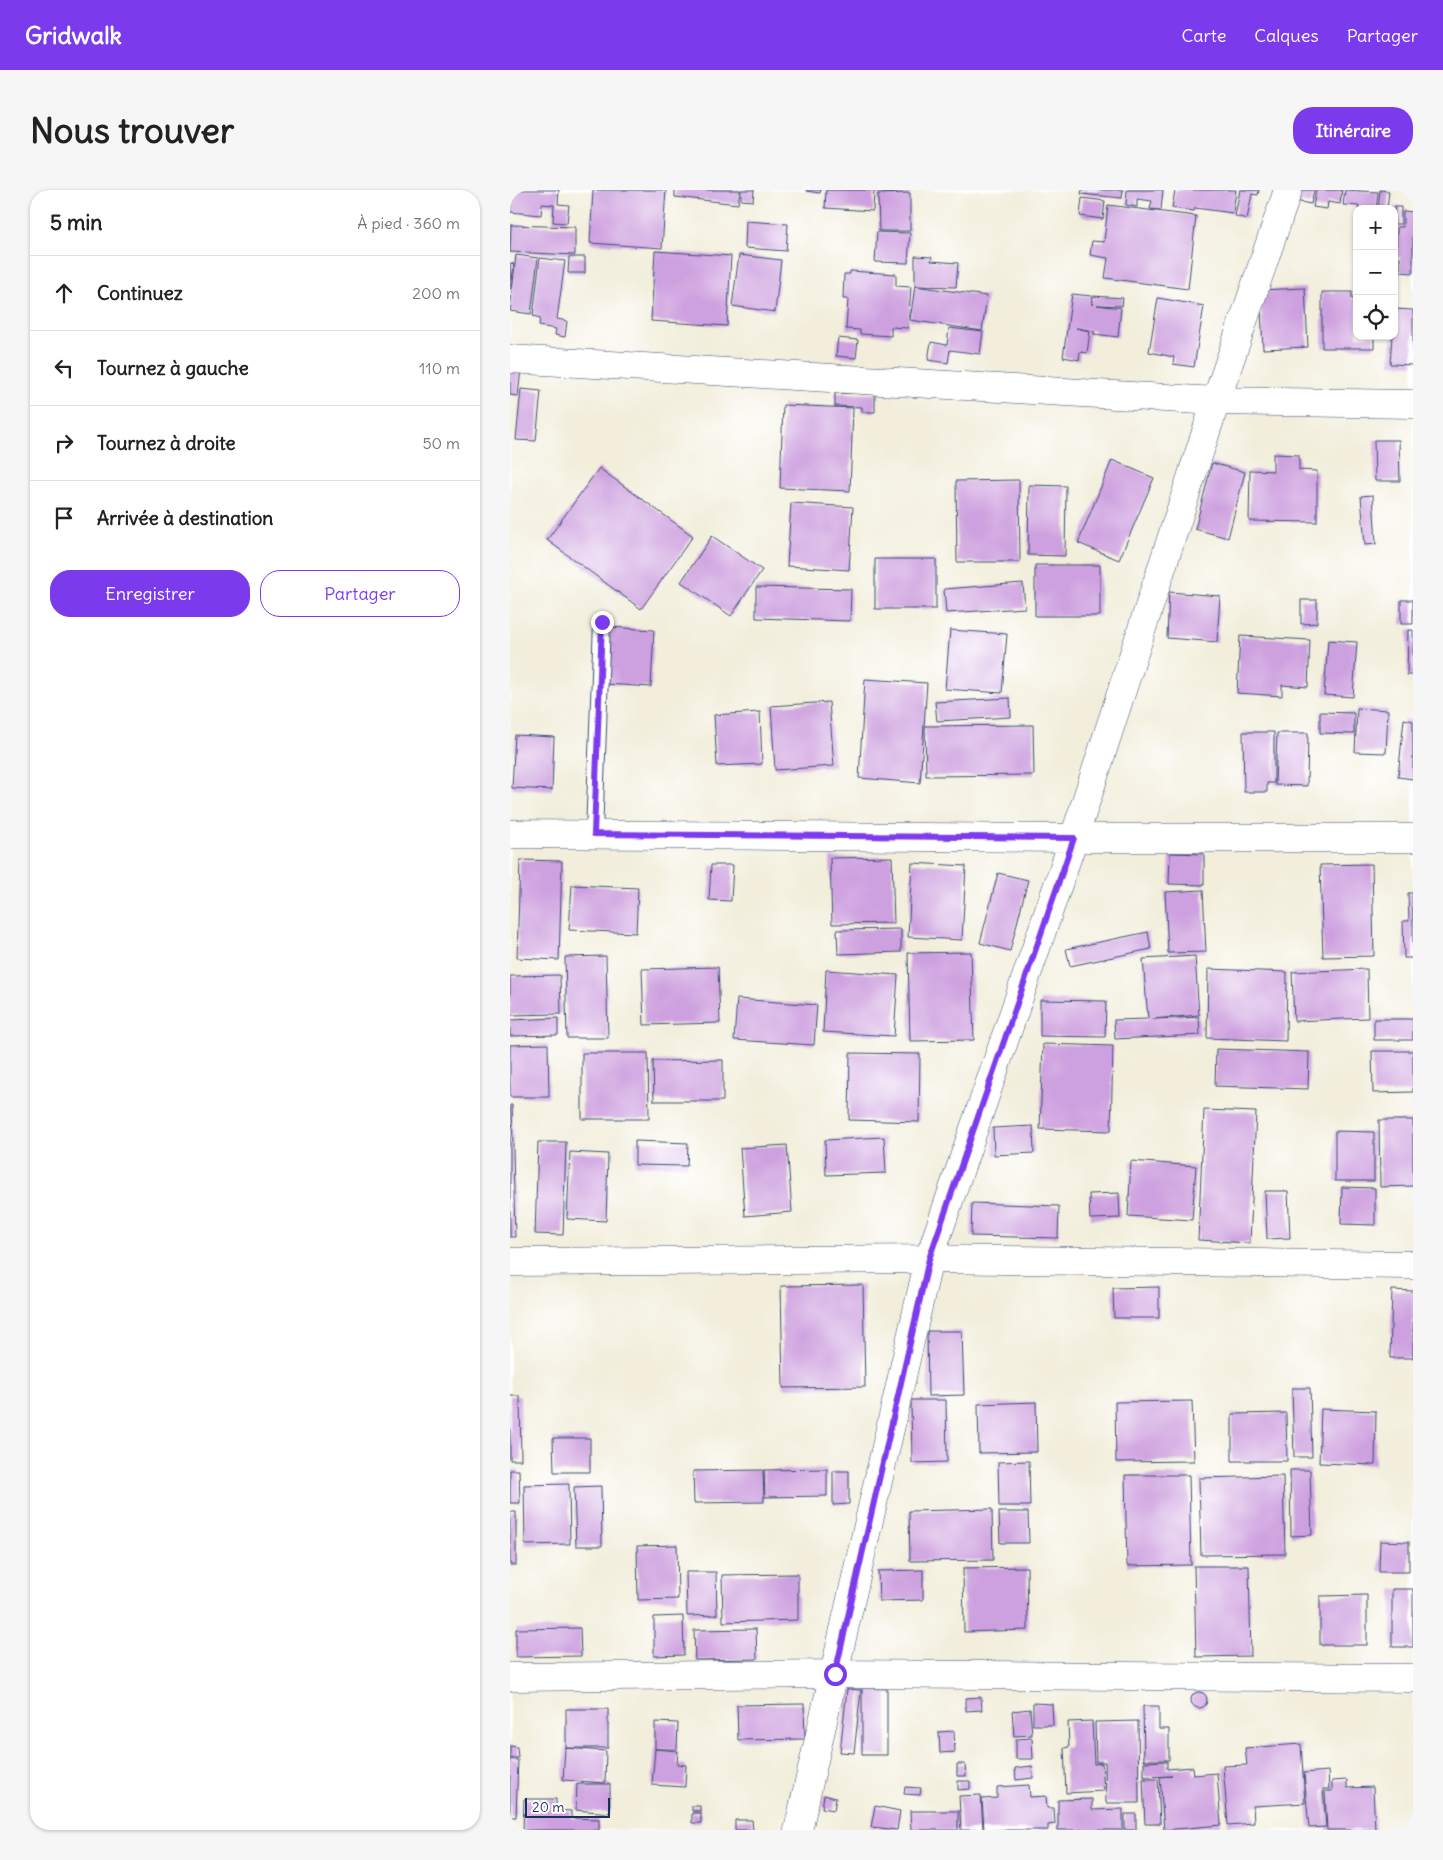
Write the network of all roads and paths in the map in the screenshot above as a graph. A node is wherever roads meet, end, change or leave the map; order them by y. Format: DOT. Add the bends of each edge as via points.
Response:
graph roads {
  1 [pos="1288,190"];
  2 [pos="510,359"];
  3 [pos="1216,401"];
  4 [pos="1413,404"];
  5 [pos="602,622"];
  6 [pos="510,834"];
  7 [pos="594,834"];
  8 [pos="1074,838"];
  9 [pos="1413,838"];
  10 [pos="929,1259"];
  11 [pos="510,1262"];
  12 [pos="1413,1265"];
  13 [pos="835,1674"];
  14 [pos="510,1677"];
  15 [pos="1413,1678"];
  16 [pos="798,1830"];
  1 -- 3 [label="street"];
  2 -- 3 [label="street"];
  3 -- 4 [label="street"];
  3 -- 8 [label="street"];
  5 -- 7 [label="lane"];
  6 -- 7 [label="street"];
  7 -- 8 [label="street"];
  8 -- 9 [label="street"];
  8 -- 10 [label="street"];
  10 -- 11 [label="street"];
  10 -- 12 [label="street"];
  10 -- 13 [label="street"];
  13 -- 14 [label="street"];
  13 -- 15 [label="street"];
  13 -- 16 [label="street"];
}
